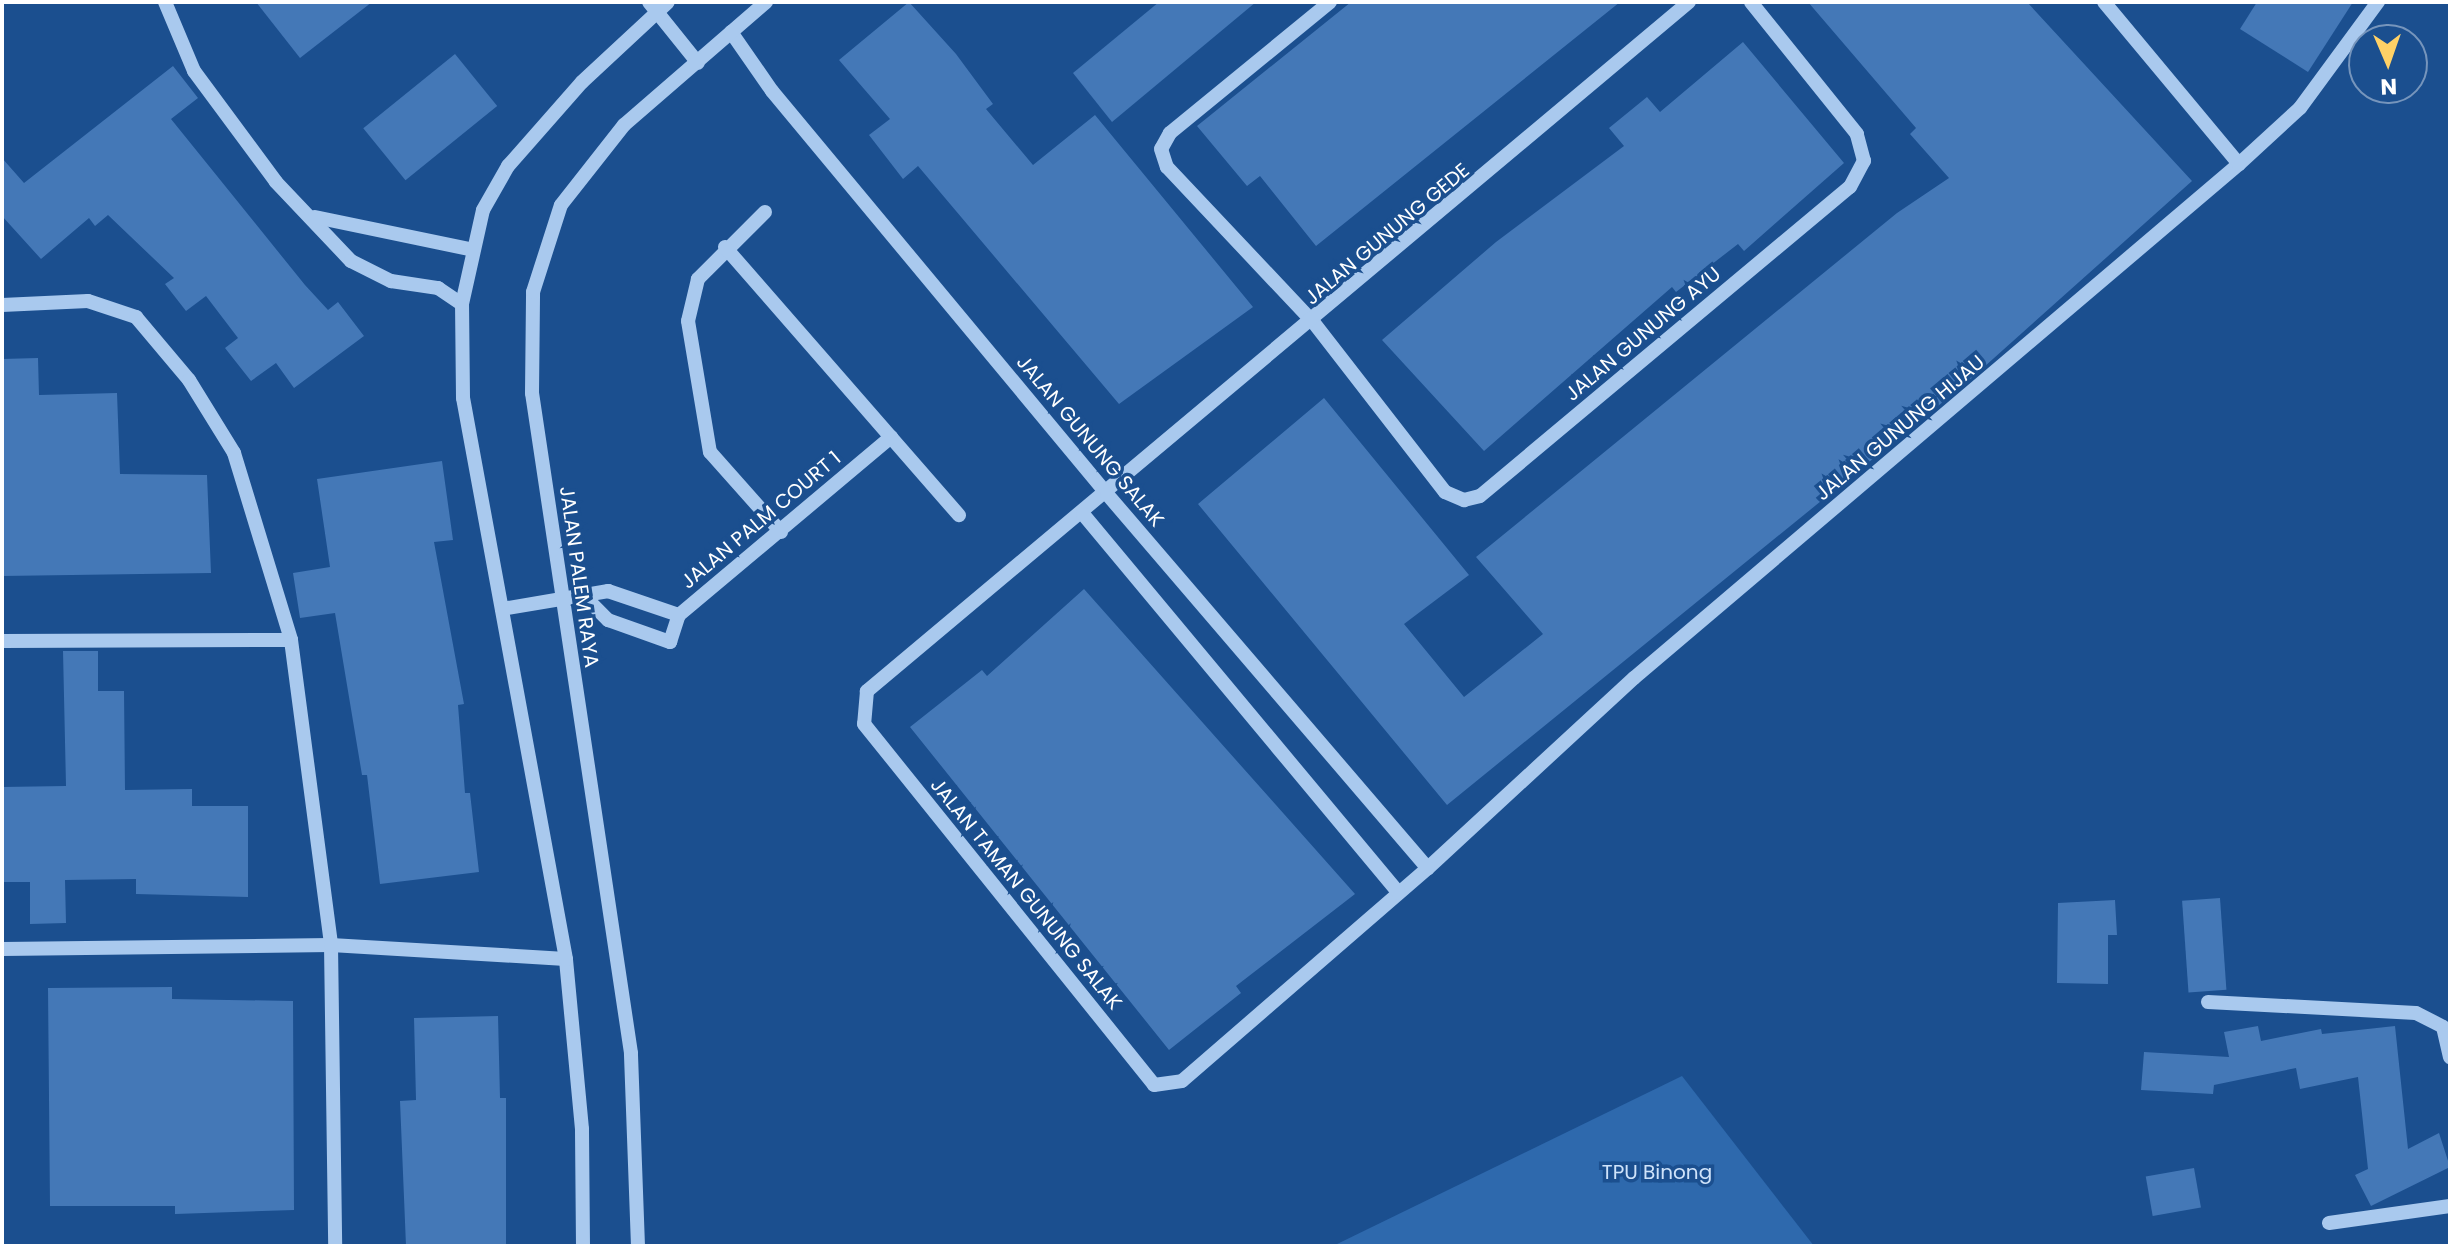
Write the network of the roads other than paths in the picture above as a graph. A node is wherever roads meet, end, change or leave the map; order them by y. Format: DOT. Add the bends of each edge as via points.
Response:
graph roads {
  1 [pos="165,2"];
  2 [pos="766,2"];
  3 [pos="1330,2"];
  4 [pos="1689,2"];
  5 [pos="1751,2"];
  6 [pos="2104,2"];
  7 [pos="2378,2"];
  8 [pos="658,5"];
  9 [pos="750,7"];
  10 [pos="731,32"];
  11 [pos="698,63"];
  12 [pos="2239,164"];
  13 [pos="765,212"];
  14 [pos="315,217"];
  15 [pos="725,247"];
  16 [pos="470,249"];
  17 [pos="462,304"];
  18 [pos="2,305"];
  19 [pos="1314,323"];
  20 [pos="891,437"];
  21 [pos="1107,494"];
  22 [pos="1083,514"];
  23 [pos="959,515"];
  24 [pos="781,532"];
  25 [pos="585,597"];
  26 [pos="562,600"];
  27 [pos="502,609"];
  28 [pos="679,615"];
  29 [pos="291,640"];
  30 [pos="2,641"];
  31 [pos="1428,868"];
  32 [pos="1399,893"];
  33 [pos="331,945"];
  34 [pos="2,949"];
  35 [pos="566,959"];
  36 [pos="2208,1002"];
  37 [pos="2450,1057"];
  38 [pos="2450,1206"];
  39 [pos="2329,1223"];
  40 [pos="335,1246"];
  41 [pos="583,1246"];
  42 [pos="638,1246"];
  1 -- 14 [label="street" via="194,71 276,182"];
  2 -- 9 [label="street, JALAN PALEM RAYA"];
  3 -- 19 [label="street, JALAN GUNUNG AYU" via="1170,133 1161,149 1167,167"];
  4 -- 19 [label="street, JALAN GUNUNG GEDE"];
  5 -- 19 [label="street, JALAN GUNUNG AYU" via="1857,134 1864,161 1850,187 1480,496 1464,500 1445,492"];
  6 -- 12 [label="street"];
  7 -- 12 [label="street, JALAN GUNUNG HIJAU" via="2300,108"];
  8 -- 11 [label="street"];
  8 -- 16 [label="street" via="508,166"];
  9 -- 10 [label="street, JALAN PALEM RAYA"];
  10 -- 11 [label="street, JALAN PALEM RAYA"];
  10 -- 21 [label="street, JALAN GUNUNG SALAK" via="772,91"];
  11 -- 26 [label="street, JALAN PALEM RAYA" via="624,125 561,205 533,292 532,393"];
  12 -- 31 [label="street, JALAN GUNUNG HIJAU" via="1634,678"];
  13 -- 15 [label="street"];
  14 -- 16 [label="street"];
  14 -- 17 [label="street" via="351,261 391,281 438,288"];
  15 -- 20 [label="street"];
  15 -- 24 [label="street" via="698,279 688,321 710,452"];
  16 -- 17 [label="street"];
  17 -- 27 [label="street" via="463,398"];
  18 -- 29 [label="street" via="88,301 136,317 189,380 234,453"];
  19 -- 21 [label="street, JALAN GUNUNG GEDE"];
  20 -- 23 [label="street"];
  20 -- 24 [label="street, JALAN PALM COURT 1"];
  21 -- 22 [label="street, JALAN GUNUNG GEDE"];
  21 -- 31 [label="street, JALAN GUNUNG SALAK"];
  22 -- 32 [label="street"];
  22 -- 32 [label="street, JALAN TAMAN GUNUNG SALAK" via="874,684 863,701 864,724 1154,1085 1182,1081"];
  24 -- 28 [label="street, JALAN PALM COURT 1"];
  25 -- 26 [label="street"];
  25 -- 28 [label="street" via="608,591"];
  25 -- 28 [label="street, JALAN PALM COURT 1" via="608,620 670,642"];
  26 -- 27 [label="street"];
  26 -- 42 [label="street, JALAN PALEM RAYA" via="631,1053"];
  27 -- 35 [label="street"];
  29 -- 30 [label="street"];
  29 -- 33 [label="street"];
  31 -- 32 [label="street, JALAN GUNUNG HIJAU"];
  33 -- 34 [label="street"];
  33 -- 35 [label="street"];
  33 -- 40 [label="street"];
  35 -- 41 [label="street" via="582,1129"];
  36 -- 37 [label="street" via="2416,1013 2443,1027"];
  38 -- 39 [label="street"];
}
